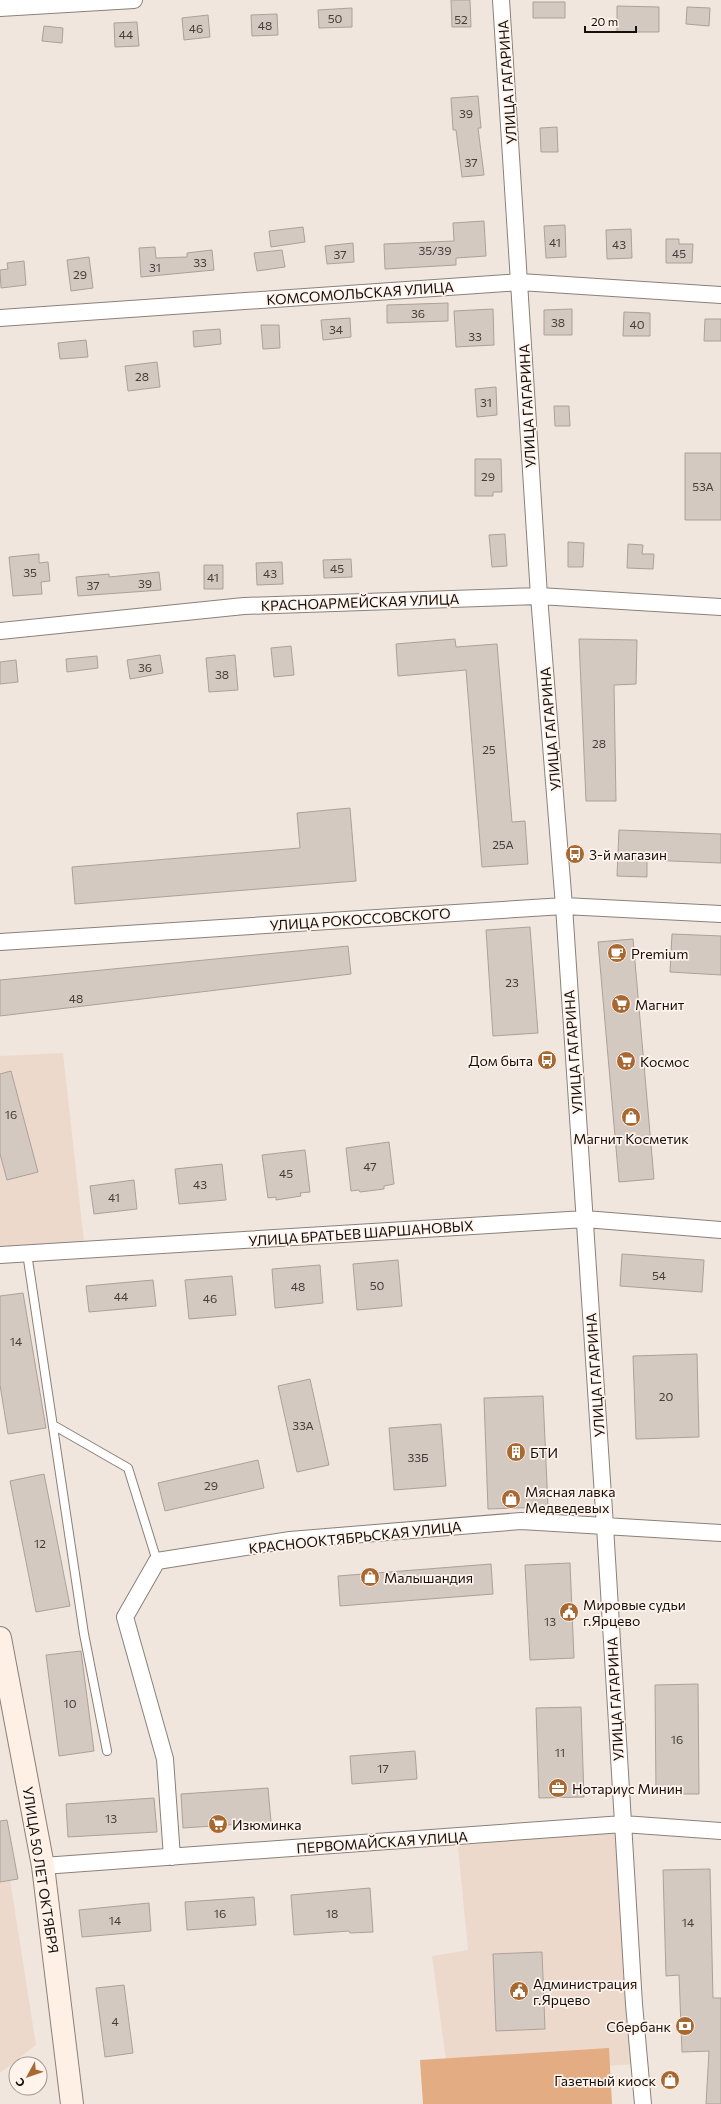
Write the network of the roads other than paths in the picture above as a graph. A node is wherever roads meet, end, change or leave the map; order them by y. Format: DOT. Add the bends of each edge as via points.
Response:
graph roads {
  1 [pos="134,0"];
  2 [pos="501,0"];
  3 [pos="0,8"];
  4 [pos="520,282"];
  5 [pos="721,295"];
  6 [pos="0,318"];
  7 [pos="539,596"];
  8 [pos="721,607"];
  9 [pos="0,631"];
  10 [pos="564,906"];
  11 [pos="721,914"];
  12 [pos="0,942"];
  13 [pos="585,1219"];
  14 [pos="721,1230"];
  15 [pos="27,1253"];
  16 [pos="0,1255"];
  17 [pos="53,1425"];
  18 [pos="605,1526"];
  19 [pos="721,1533"];
  20 [pos="157,1561"];
  21 [pos="0,1638"];
  22 [pos="107,1751"];
  23 [pos="623,1824"];
  24 [pos="721,1831"];
  25 [pos="172,1857"];
  26 [pos="43,1866"];
  27 [pos="72,2104"];
  28 [pos="643,2104"];
  1 -- 3 [label="street"];
  2 -- 4 [label="street, УЛИЦА ГАГАРИНА"];
  4 -- 5 [label="street, КОМСОМОЛЬСКАЯ УЛИЦА"];
  4 -- 6 [label="street, КОМСОМОЛЬСКАЯ УЛИЦА"];
  4 -- 7 [label="street, УЛИЦА ГАГАРИНА"];
  7 -- 8 [label="street, КРАСНОАРМЕЙСКАЯ УЛИЦА"];
  7 -- 9 [label="street, КРАСНОАРМЕЙСКАЯ УЛИЦА" via="244,606"];
  7 -- 10 [label="street, УЛИЦА ГАГАРИНА"];
  10 -- 11 [label="street, УЛИЦА РОКОССОВСКОГО"];
  10 -- 12 [label="street, УЛИЦА РОКОССОВСКОГО"];
  10 -- 13 [label="street, УЛИЦА ГАГАРИНА"];
  13 -- 14 [label="street, УЛИЦА БРАТЬЕВ ШАРШАНОВЫХ"];
  13 -- 15 [label="street, УЛИЦА БРАТЬЕВ ШАРШАНОВЫХ"];
  13 -- 18 [label="street, УЛИЦА ГАГАРИНА"];
  15 -- 16 [label="street, УЛИЦА БРАТЬЕВ ШАРШАНОВЫХ"];
  15 -- 17 [label="lane"];
  17 -- 20 [label="lane" via="128,1468"];
  17 -- 22 [label="lane" via="84,1634"];
  18 -- 19 [label="street, КРАСНООКТЯБРЬСКАЯ УЛИЦА"];
  18 -- 20 [label="street, КРАСНООКТЯБРЬСКАЯ УЛИЦА" via="514,1522 290,1540"];
  18 -- 23 [label="street, УЛИЦА ГАГАРИНА"];
  20 -- 25 [label="street" via="125,1617 165,1759"];
  21 -- 26 [label="street, УЛИЦА 50 ЛЕТ ОКТЯБРЯ"];
  23 -- 24 [label="street, ПЕРВОМАЙСКАЯ УЛИЦА"];
  23 -- 25 [label="street, ПЕРВОМАЙСКАЯ УЛИЦА"];
  23 -- 28 [label="street, УЛИЦА ГАГАРИНА"];
  25 -- 26 [label="street, ПЕРВОМАЙСКАЯ УЛИЦА"];
  26 -- 27 [label="street, УЛИЦА 50 ЛЕТ ОКТЯБРЯ"];
}
